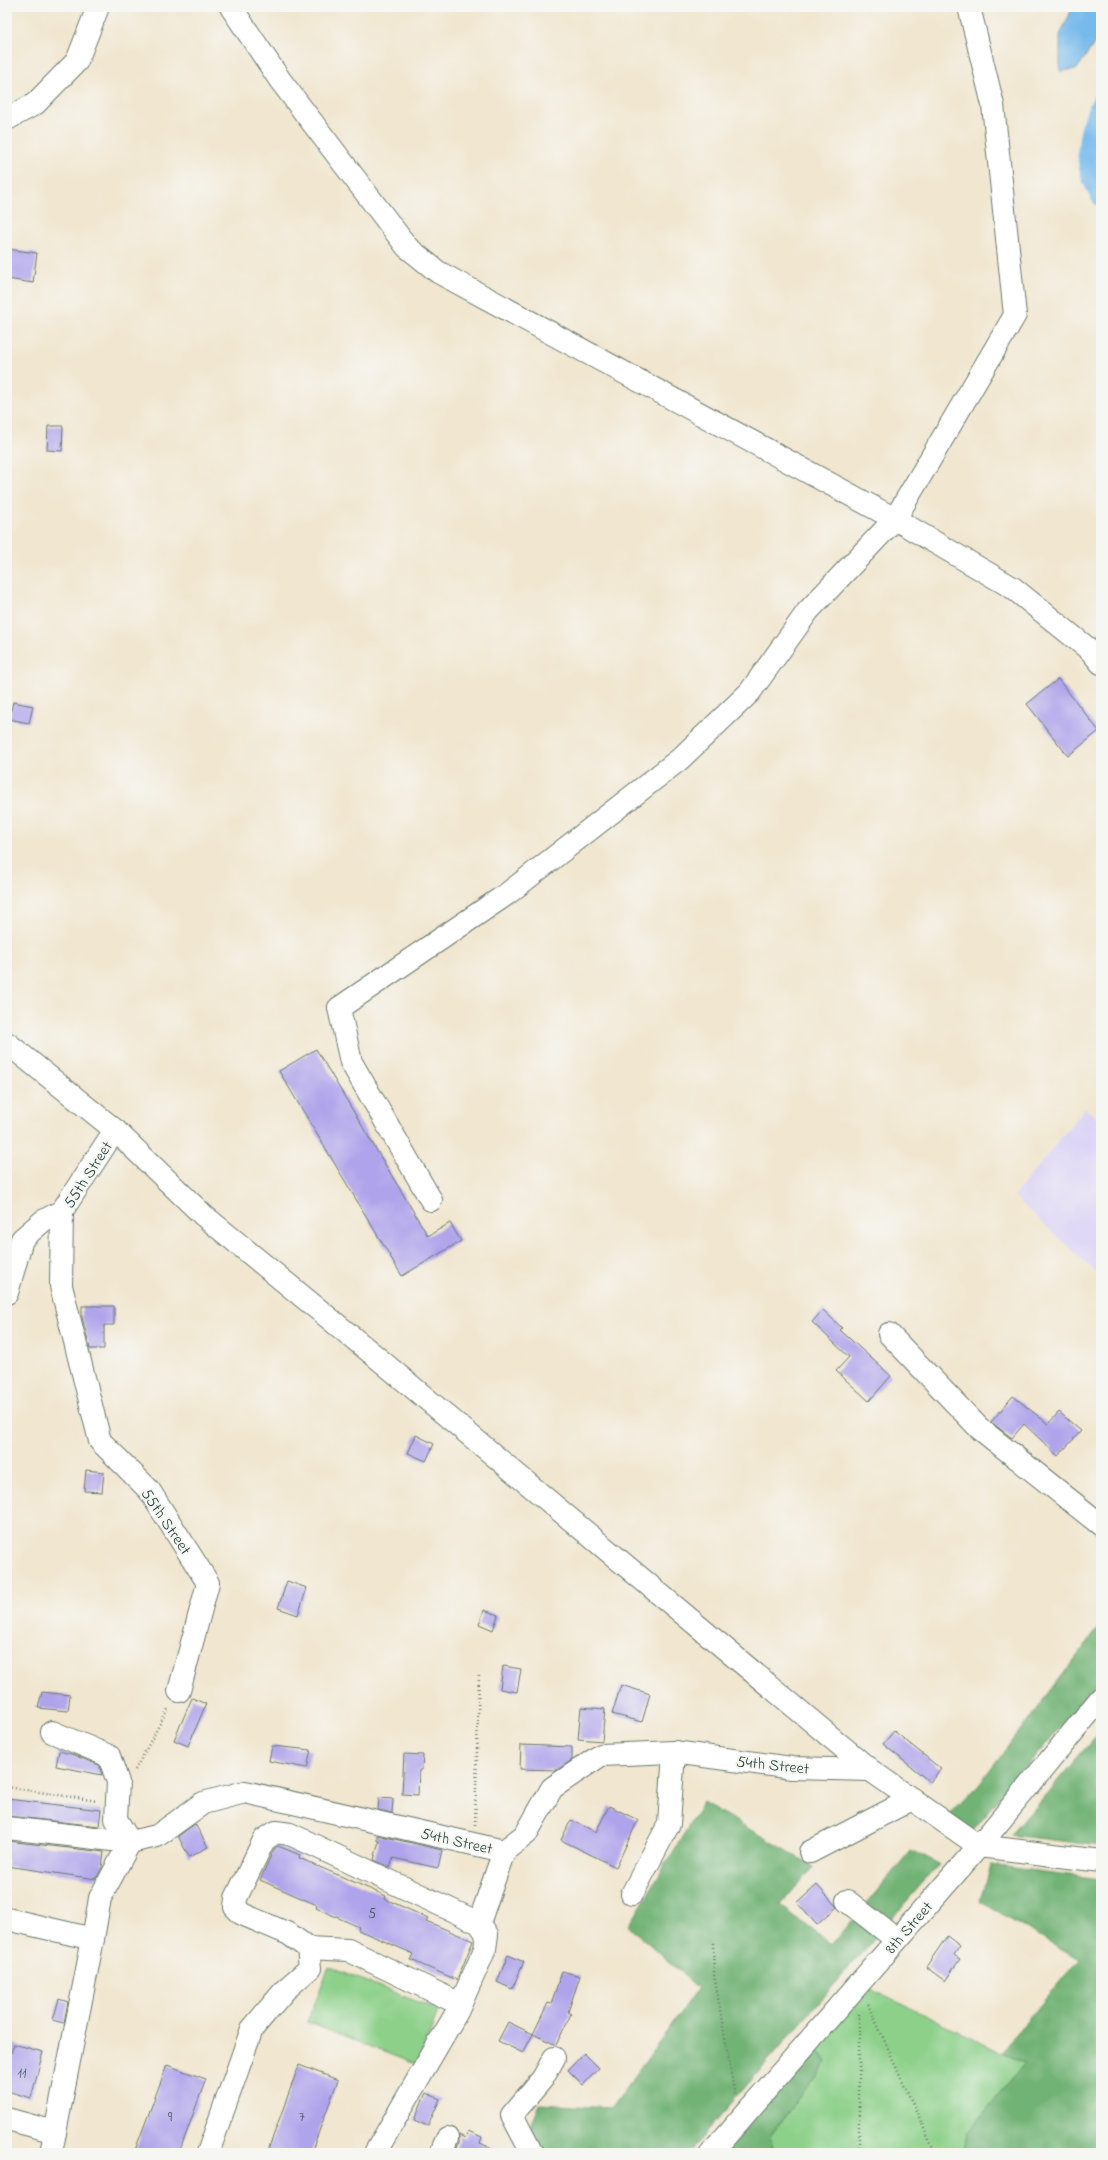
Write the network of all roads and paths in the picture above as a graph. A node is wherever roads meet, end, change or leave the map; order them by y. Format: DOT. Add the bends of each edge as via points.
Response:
graph roads {
  1 [pos="98,7"];
  2 [pos="232,7"];
  3 [pos="969,7"];
  4 [pos="7,119"];
  5 [pos="896,519"];
  6 [pos="1101,663"];
  7 [pos="7,1043"];
  8 [pos="115,1130"];
  9 [pos="432,1200"];
  10 [pos="62,1212"];
  11 [pos="7,1293"];
  12 [pos="889,1334"];
  13 [pos="1101,1525"];
  14 [pos="479,1676"];
  15 [pos="178,1690"];
  16 [pos="1101,1698"];
  17 [pos="52,1732"];
  18 [pos="674,1752"];
  19 [pos="870,1770"];
  20 [pos="135,1771"];
  21 [pos="7,1787"];
  22 [pos="912,1799"];
  23 [pos="116,1804"];
  24 [pos="7,1828"];
  25 [pos="130,1842"];
  26 [pos="475,1843"];
  27 [pos="979,1846"];
  28 [pos="504,1851"];
  29 [pos="810,1852"];
  30 [pos="1101,1861"];
  31 [pos="632,1894"];
  32 [pos="847,1901"];
  33 [pos="7,1919"];
  34 [pos="479,1923"];
  35 [pos="94,1939"];
  36 [pos="897,1940"];
  37 [pos="713,1943"];
  38 [pos="308,1948"];
  39 [pos="859,1984"];
  40 [pos="460,2004"];
  41 [pos="554,2058"];
  42 [pos="7,2118"];
  43 [pos="740,2120"];
  44 [pos="55,2132"];
  45 [pos="51,2153"];
  46 [pos="208,2153"];
  47 [pos="375,2153"];
  48 [pos="532,2153"];
  49 [pos="710,2153"];
  50 [pos="860,2153"];
  51 [pos="936,2153"];
  1 -- 4 [label="street" via="77,61 35,104"];
  2 -- 5 [label="street" via="280,80 407,247 425,262"];
  3 -- 5 [label="street" via="993,105 1015,315"];
  5 -- 6 [label="street" via="1013,588 1091,651"];
  5 -- 9 [label="street" via="808,611 750,692 680,759 507,894 339,1008 351,1062"];
  7 -- 8 [label="street"];
  8 -- 10 [label="street, 55th Street"];
  8 -- 19 [label="street" via="203,1215"];
  10 -- 11 [label="street" via="43,1221 22,1239"];
  10 -- 15 [label="street, 55th Street" via="61,1286 100,1441 149,1490 208,1583"];
  12 -- 13 [label="street" via="979,1428"];
  14 -- 26 [label="path"];
  15 -- 20 [label="path"];
  16 -- 27 [label="street, 8th Street"];
  17 -- 23 [label="street" via="109,1756 118,1782"];
  18 -- 19 [label="street, 54th Street" via="792,1768"];
  18 -- 28 [label="street, 54th Street" via="601,1755 552,1788 526,1834"];
  18 -- 31 [label="street" via="669,1824"];
  19 -- 22 [label="street"];
  21 -- 23 [label="path"];
  22 -- 27 [label="street"];
  22 -- 29 [label="street"];
  23 -- 25 [label="street" via="116,1819"];
  24 -- 25 [label="street, 54th Street"];
  25 -- 26 [label="street, 54th Street" via="157,1836 203,1803 245,1792"];
  25 -- 35 [label="street" via="100,1898"];
  26 -- 28 [label="street, 54th Street"];
  27 -- 30 [label="street"];
  27 -- 36 [label="street, 8th Street"];
  28 -- 34 [label="street"];
  32 -- 36 [label="street"];
  33 -- 35 [label="street"];
  34 -- 38 [label="street" via="290,1834 276,1832 264,1840 236,1898 235,1907 242,1914 289,1934"];
  34 -- 40 [label="street" via="487,1934 485,1950"];
  35 -- 44 [label="street"];
  36 -- 39 [label="street, 8th Street"];
  37 -- 43 [label="path" via="714,1975"];
  38 -- 40 [label="street" via="348,1950"];
  38 -- 46 [label="street" via="310,1968 285,1990 252,2029"];
  39 -- 43 [label="street, 8th Street"];
  39 -- 50 [label="path"];
  39 -- 51 [label="path"];
  40 -- 47 [label="street"];
  41 -- 48 [label="street" via="542,2078 512,2115"];
  42 -- 44 [label="street"];
  43 -- 49 [label="street, 8th Street"];
  44 -- 45 [label="street"];
}
